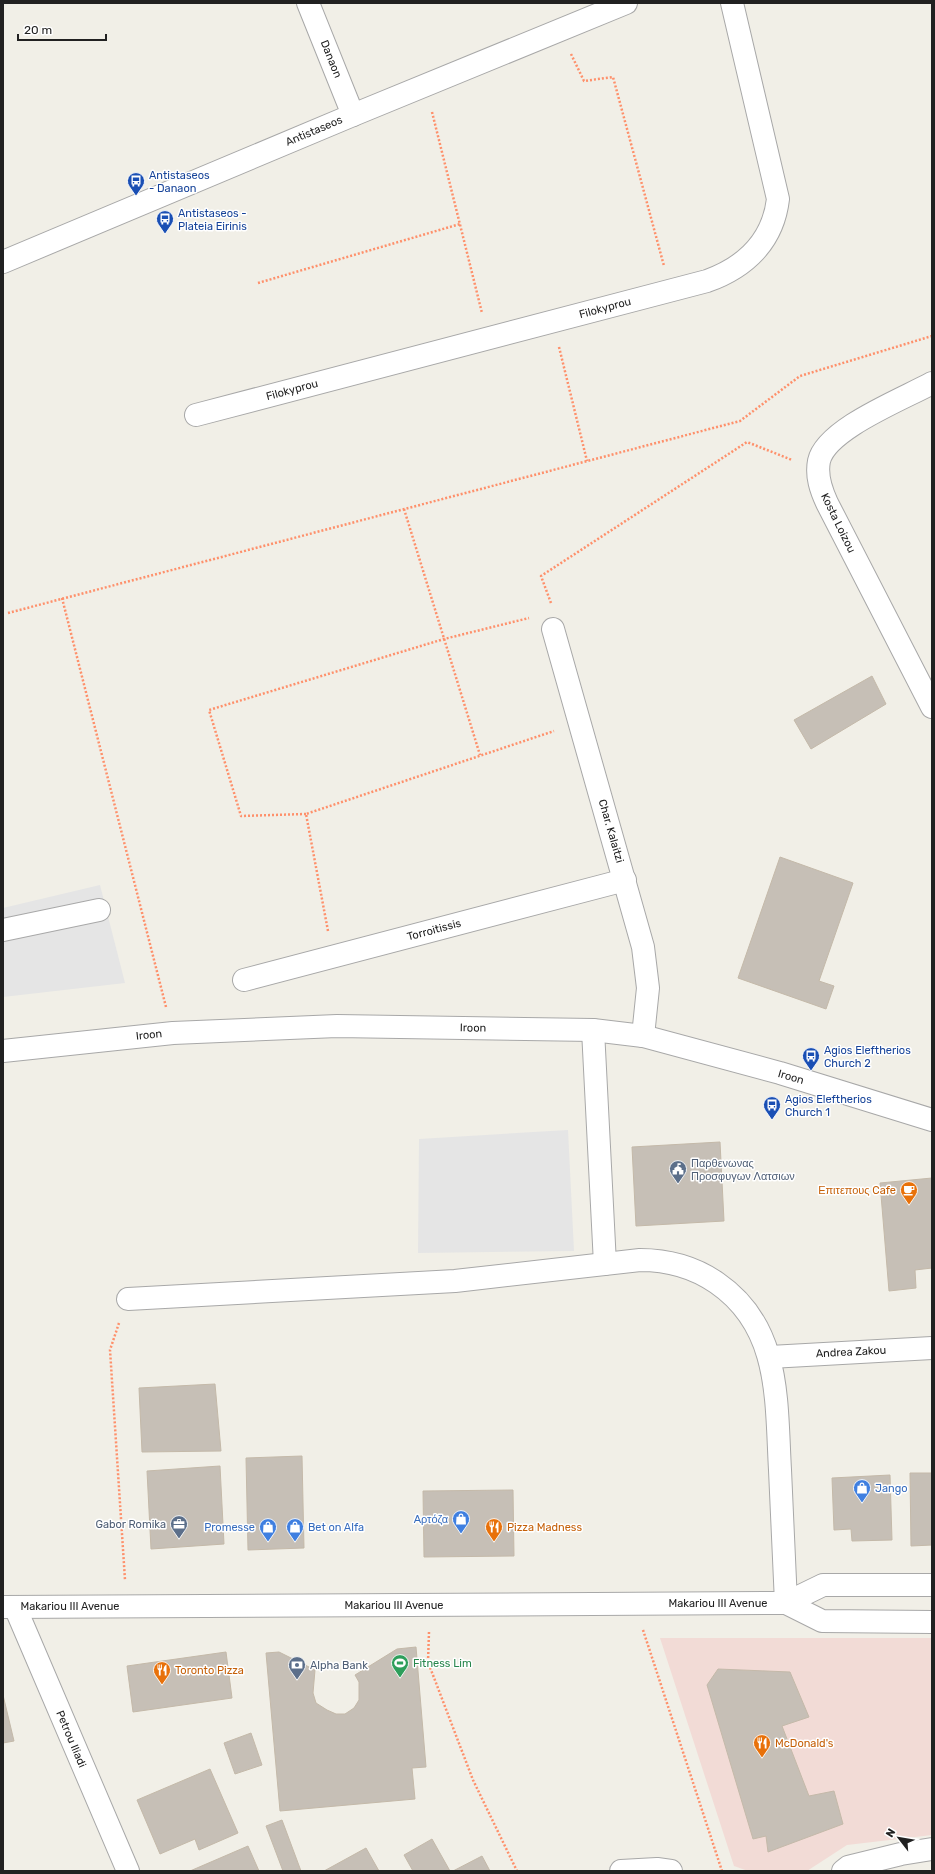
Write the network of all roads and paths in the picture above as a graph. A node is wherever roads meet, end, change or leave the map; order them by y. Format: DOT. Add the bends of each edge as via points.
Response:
graph roads {
  1 [pos="308,3"];
  2 [pos="626,3"];
  3 [pos="732,3"];
  4 [pos="560,30"];
  5 [pos="425,85"];
  6 [pos="353,115"];
  7 [pos="460,224"];
  8 [pos="3,262"];
  9 [pos="258,283"];
  10 [pos="671,291"];
  11 [pos="553,321"];
  12 [pos="932,336"];
  13 [pos="489,338"];
  14 [pos="932,383"];
  15 [pos="196,415"];
  16 [pos="588,461"];
  17 [pos="818,471"];
  18 [pos="404,509"];
  19 [pos="62,598"];
  20 [pos="8,612"];
  21 [pos="548,622"];
  22 [pos="444,639"];
  23 [pos="929,696"];
  24 [pos="579,722"];
  25 [pos="480,755"];
  26 [pos="306,814"];
  27 [pos="625,880"];
  28 [pos="98,910"];
  29 [pos="3,930"];
  30 [pos="333,957"];
  31 [pos="244,980"];
  32 [pos="593,1030"];
  33 [pos="173,1033"];
  34 [pos="643,1036"];
  35 [pos="3,1051"];
  36 [pos="932,1120"];
  37 [pos="605,1264"];
  38 [pos="128,1299"];
  39 [pos="932,1348"];
  40 [pos="770,1357"];
  41 [pos="932,1585"];
  42 [pos="786,1603"];
  43 [pos="635,1604"];
  44 [pos="429,1605"];
  45 [pos="126,1606"];
  46 [pos="9,1607"];
  47 [pos="932,1622"];
  48 [pos="932,1849"];
  49 [pos="128,1871"];
  50 [pos="517,1871"];
  51 [pos="621,1871"];
  52 [pos="671,1871"];
  53 [pos="722,1871"];
  54 [pos="843,1871"];
  1 -- 6 [label="street, Danaon"];
  2 -- 4 [label="street, Antistaseos"];
  3 -- 10 [label="street, Filokyprou" via="776,186 776,212 761,245 744,263 721,276"];
  4 -- 5 [label="street, Antistaseos"];
  4 -- 10 [label="path" via="584,81 613,77"];
  5 -- 6 [label="street, Antistaseos"];
  5 -- 7 [label="path"];
  6 -- 8 [label="street, Antistaseos"];
  7 -- 9 [label="path"];
  7 -- 13 [label="path"];
  10 -- 11 [label="street, Filokyprou"];
  11 -- 13 [label="street, Filokyprou"];
  11 -- 16 [label="path"];
  12 -- 16 [label="path" via="800,376 740,421"];
  13 -- 15 [label="street, Filokyprou"];
  14 -- 17 [label="street, Kosta Loizou" via="839,433 826,446 819,461"];
  16 -- 18 [label="path"];
  17 -- 21 [label="path" via="747,442 541,576 554,612"];
  17 -- 23 [label="street, Kosta Loizou" via="827,503"];
  18 -- 19 [label="path"];
  18 -- 22 [label="path"];
  19 -- 20 [label="path"];
  19 -- 33 [label="path"];
  21 -- 22 [label="path"];
  21 -- 24 [label="street, Char. Kalaitzi"];
  22 -- 25 [label="path"];
  22 -- 26 [label="path" via="209,710 241,816"];
  24 -- 25 [label="path"];
  24 -- 27 [label="street, Char. Kalaitzi"];
  25 -- 26 [label="path"];
  26 -- 30 [label="path"];
  27 -- 30 [label="street, Torroitissis"];
  27 -- 34 [label="street, Char. Kalaitzi" via="648,970"];
  28 -- 29 [label="street"];
  30 -- 31 [label="street, Torroitissis"];
  32 -- 33 [label="street, Iroon" via="336,1026"];
  32 -- 34 [label="street, Iroon"];
  32 -- 37 [label="street"];
  33 -- 35 [label="street, Iroon"];
  34 -- 36 [label="street, Iroon" via="780,1073"];
  37 -- 38 [label="street" via="454,1281"];
  37 -- 40 [label="street" via="657,1260 692,1269 707,1276 748,1311 758,1327"];
  38 -- 45 [label="path" via="110,1350"];
  39 -- 40 [label="street, Andrea Zakou"];
  40 -- 42 [label="street" via="776,1399"];
  41 -- 42 [label="street, Makariou III Avenue" via="823,1584"];
  42 -- 43 [label="street, Makariou III Avenue"];
  42 -- 47 [label="street, Makariou III Avenue" via="822,1621"];
  43 -- 44 [label="street, Makariou III Avenue"];
  43 -- 53 [label="path"];
  44 -- 45 [label="street, Makariou III Avenue"];
  44 -- 50 [label="path" via="428,1662 473,1780"];
  45 -- 46 [label="street, Makariou III Avenue"];
  46 -- 49 [label="street, Petrou Iliadi"];
  48 -- 54 [label="street" via="848,1867"];
  51 -- 52 [label="street"];
}
